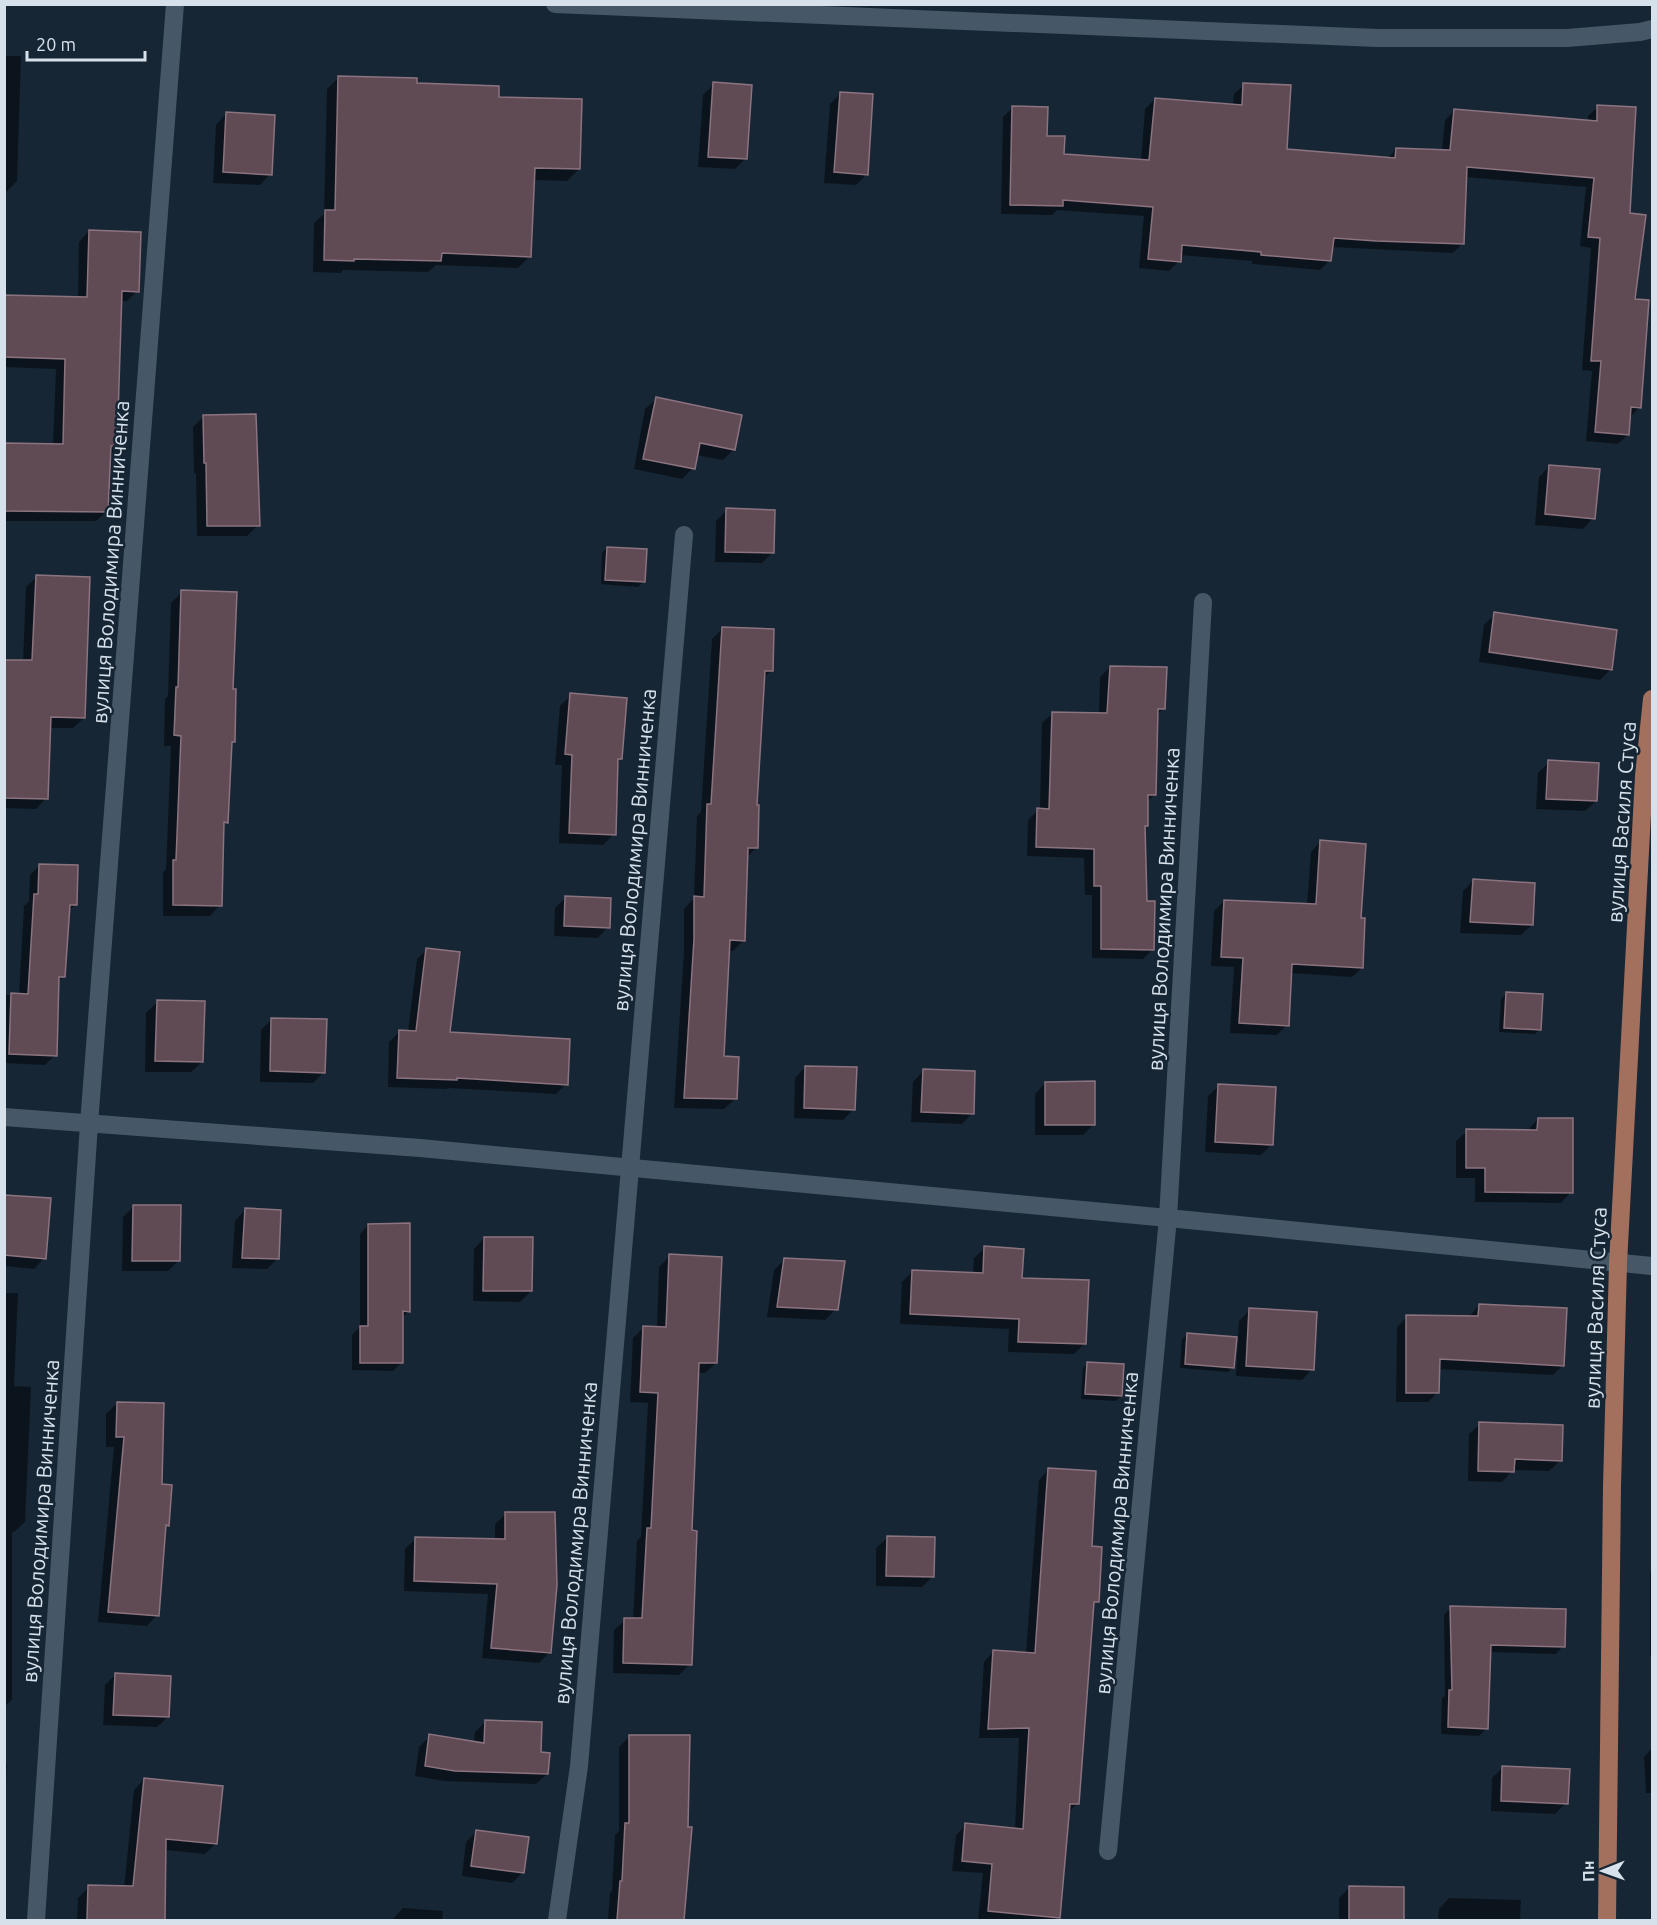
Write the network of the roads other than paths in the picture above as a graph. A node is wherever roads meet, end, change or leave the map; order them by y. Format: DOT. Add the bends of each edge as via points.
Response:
graph roads {
  1 [pos="176,4"];
  2 [pos="555,4"];
  3 [pos="1653,29"];
  4 [pos="684,535"];
  5 [pos="1203,602"];
  6 [pos="1653,699"];
  7 [pos="4,1117"];
  8 [pos="88,1124"];
  9 [pos="629,1168"];
  10 [pos="1168,1218"];
  11 [pos="1618,1264"];
  12 [pos="1653,1266"];
  13 [pos="1108,1851"];
  14 [pos="36,1920"];
  15 [pos="557,1920"];
  16 [pos="1607,1920"];
  1 -- 8 [label="street, вулиця Володимира Винниченка"];
  2 -- 3 [label="street" via="1377,38 1567,38"];
  4 -- 9 [label="street, вулиця Володимира Винниченка"];
  5 -- 10 [label="street, вулиця Володимира Винниченка"];
  6 -- 11 [label="main road, вулиця Василя Стуса" via="1644,776"];
  7 -- 8 [label="street"];
  8 -- 9 [label="street"];
  8 -- 14 [label="street, вулиця Володимира Винниченка"];
  9 -- 10 [label="street"];
  9 -- 15 [label="street, вулиця Володимира Винниченка" via="579,1766"];
  10 -- 11 [label="street"];
  10 -- 13 [label="street, вулиця Володимира Винниченка"];
  11 -- 12 [label="street"];
  11 -- 16 [label="main road, вулиця Василя Стуса"];
}
